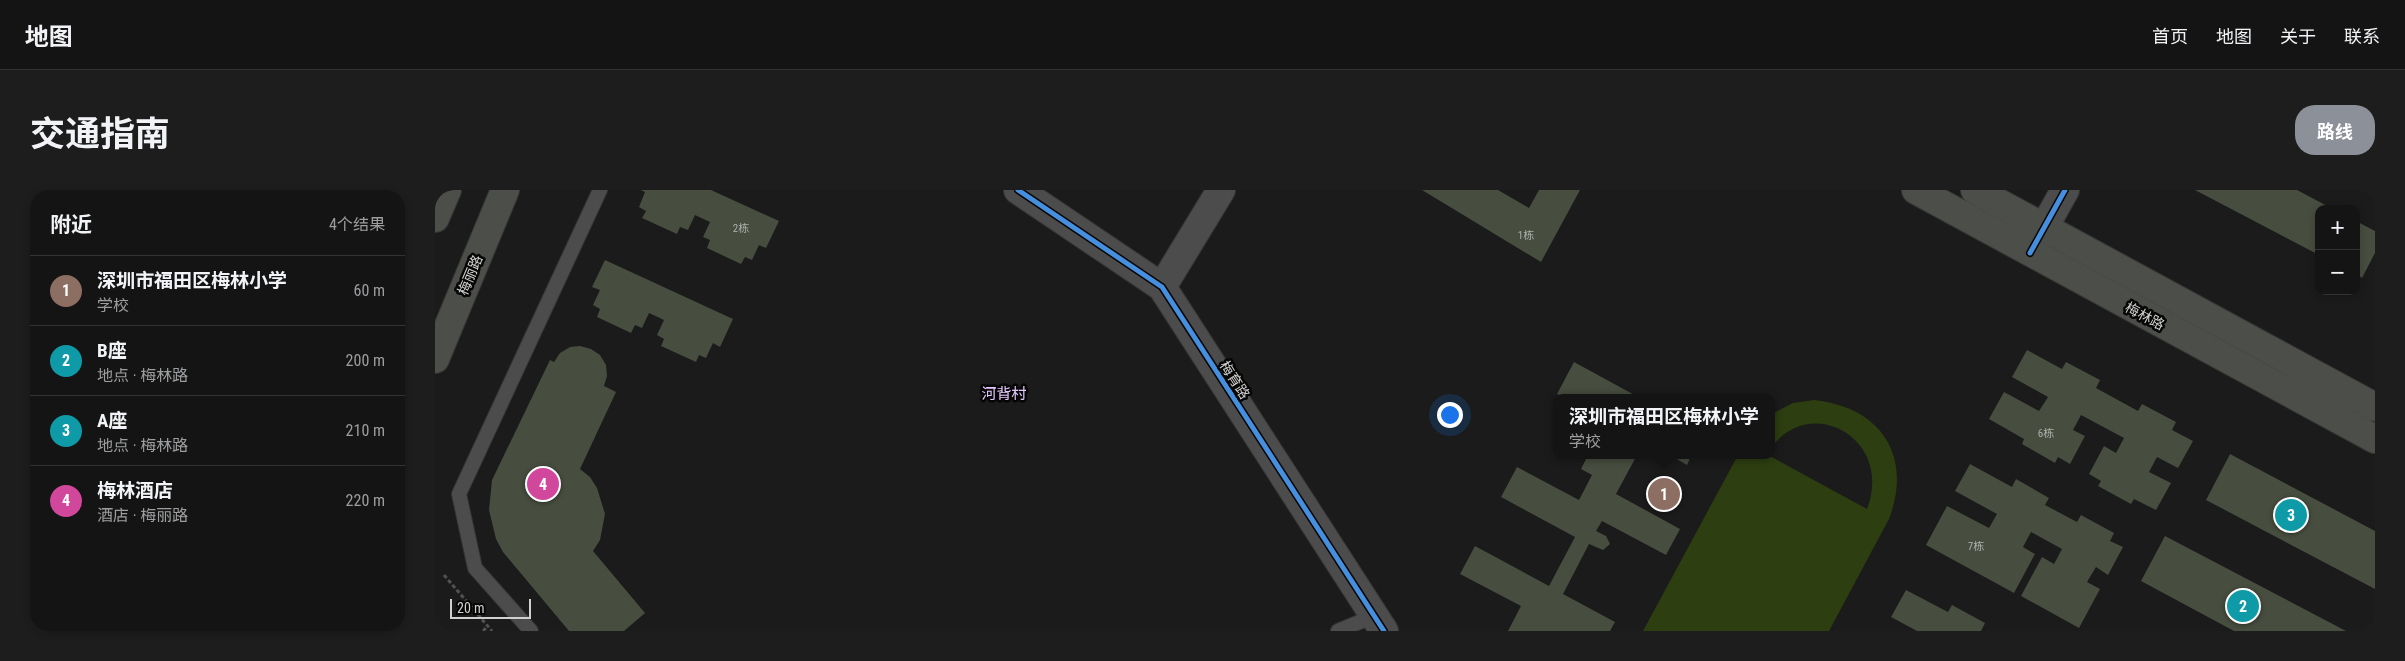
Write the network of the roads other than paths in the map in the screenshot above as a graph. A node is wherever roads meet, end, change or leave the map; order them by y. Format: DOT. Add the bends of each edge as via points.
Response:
graph roads {
  1 [pos="447,190"];
  2 [pos="505,190"];
  3 [pos="600,190"];
  4 [pos="1018,190"];
  5 [pos="1221,190"];
  6 [pos="1917,190"];
  7 [pos="1975,190"];
  8 [pos="2065,190"];
  9 [pos="435,218"];
  10 [pos="2043,228"];
  11 [pos="2031,252"];
  12 [pos="1162,287"];
  13 [pos="435,359"];
  14 [pos="2375,407"];
  15 [pos="2375,440"];
  16 [pos="1379,623"];
  17 [pos="531,631"];
  18 [pos="1338,631"];
  1 -- 9 [label="main road"];
  2 -- 13 [label="main road, 梅丽路"];
  3 -- 17 [label="lane" via="459,494 475,568"];
  4 -- 12 [label="street, 梅育路"];
  5 -- 12 [label="street"];
  6 -- 11 [label="main road, 梅林路"];
  7 -- 10 [label="main road, 梅林路"];
  8 -- 10 [label="street"];
  10 -- 11 [label="street"];
  10 -- 14 [label="main road, 梅林路"];
  11 -- 15 [label="main road, 梅林路"];
  12 -- 16 [label="street, 梅育路"];
  16 -- 18 [label="lane"];
}
